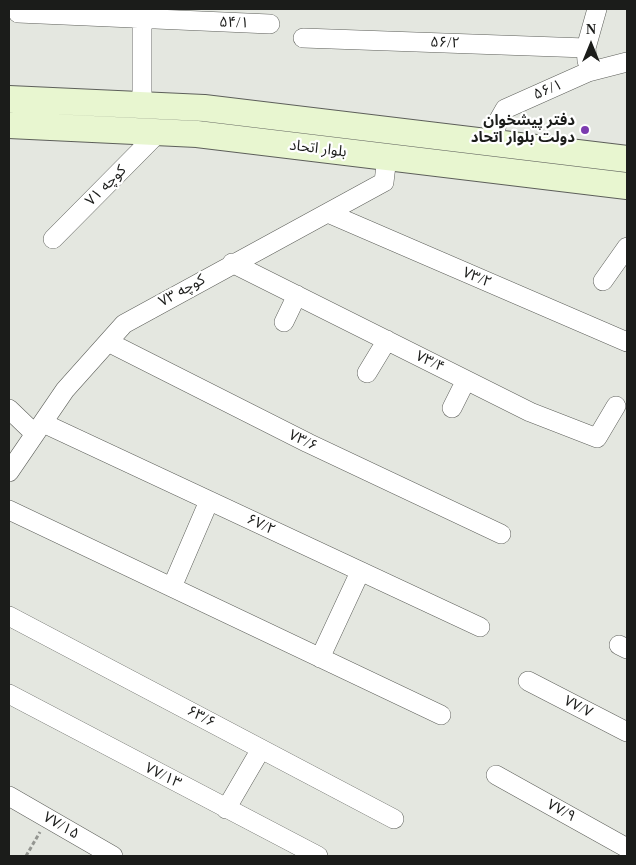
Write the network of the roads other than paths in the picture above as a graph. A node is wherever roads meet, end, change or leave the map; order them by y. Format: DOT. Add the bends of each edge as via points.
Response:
graph roads {
  1 [pos="598,9"];
  2 [pos="16,15"];
  3 [pos="181,15"];
  4 [pos="142,19"];
  5 [pos="270,24"];
  6 [pos="303,38"];
  7 [pos="586,48"];
  8 [pos="627,62"];
  9 [pos="588,72"];
  10 [pos="9,100"];
  11 [pos="142,104"];
  12 [pos="9,125"];
  13 [pos="160,132"];
  14 [pos="493,144"];
  15 [pos="387,157"];
  16 [pos="627,159"];
  17 [pos="627,186"];
  18 [pos="328,213"];
  19 [pos="53,239"];
  20 [pos="627,246"];
  21 [pos="232,263"];
  22 [pos="603,280"];
  23 [pos="297,295"];
  24 [pos="284,322"];
  25 [pos="387,340"];
  26 [pos="108,342"];
  27 [pos="627,342"];
  28 [pos="367,373"];
  29 [pos="466,380"];
  30 [pos="616,406"];
  31 [pos="452,408"];
  32 [pos="9,409"];
  33 [pos="39,428"];
  34 [pos="9,472"];
  35 [pos="209,501"];
  36 [pos="9,510"];
  37 [pos="501,534"];
  38 [pos="360,572"];
  39 [pos="172,587"];
  40 [pos="9,616"];
  41 [pos="480,627"];
  42 [pos="320,658"];
  43 [pos="528,681"];
  44 [pos="9,694"];
  45 [pos="441,715"];
  46 [pos="627,732"];
  47 [pos="261,749"];
  48 [pos="496,775"];
  49 [pos="9,796"];
  50 [pos="226,808"];
  51 [pos="394,819"];
  52 [pos="627,848"];
  53 [pos="112,856"];
  54 [pos="318,856"];
  1 -- 7 [label="street"];
  2 -- 4 [label="street, ۵۴/۱"];
  3 -- 4 [label="street, ۵۴/۱"];
  3 -- 5 [label="street, ۵۴/۱"];
  4 -- 11 [label="street"];
  6 -- 7 [label="street, ۵۶/۲"];
  7 -- 9 [label="street"];
  8 -- 9 [label="street, ۵۶/۱"];
  9 -- 14 [label="street, ۵۶/۱" via="505,109 496,123"];
  10 -- 11 [label="main road, بلوار اتحاد"];
  11 -- 14 [label="main road, بلوار اتحاد" via="204,108"];
  12 -- 13 [label="main road, بلوار اتحاد"];
  13 -- 15 [label="main road, بلوار اتحاد"];
  13 -- 19 [label="street, کوچه ۷۱"];
  14 -- 16 [label="main road, بلوار اتحاد"];
  15 -- 17 [label="main road, بلوار اتحاد"];
  15 -- 18 [label="street, کوچه ۷۳" via="384,182"];
  18 -- 21 [label="street, کوچه ۷۳"];
  18 -- 27 [label="street, ۷۳/۲"];
  20 -- 22 [label="street"];
  21 -- 23 [label="street, ۷۳/۴"];
  21 -- 26 [label="street, کوچه ۷۳" via="124,324"];
  23 -- 24 [label="street"];
  23 -- 25 [label="street, ۷۳/۴"];
  25 -- 28 [label="street"];
  25 -- 29 [label="street, ۷۳/۴"];
  26 -- 33 [label="street, کوچه ۷۳" via="65,390"];
  26 -- 37 [label="street, ۷۳/۶" via="308,443"];
  29 -- 30 [label="street, ۷۳/۴" via="530,412 597,438"];
  29 -- 31 [label="street"];
  32 -- 33 [label="street, ۶۷/۲"];
  33 -- 34 [label="street, کوچه ۷۳"];
  33 -- 35 [label="street, ۶۷/۲"];
  35 -- 38 [label="street, ۶۷/۲"];
  35 -- 39 [label="street"];
  36 -- 39 [label="street"];
  38 -- 41 [label="street, ۶۷/۲"];
  38 -- 42 [label="street"];
  39 -- 42 [label="street"];
  40 -- 47 [label="street, ۶۳/۶"];
  42 -- 45 [label="street"];
  43 -- 46 [label="street, ۷۷/۷"];
  44 -- 50 [label="street, ۷۷/۱۳"];
  47 -- 50 [label="street"];
  47 -- 51 [label="street, ۶۳/۶"];
  48 -- 52 [label="street, ۷۷/۹"];
  49 -- 53 [label="street, ۷۷/۱۵"];
  50 -- 54 [label="street, ۷۷/۱۳"];
}
